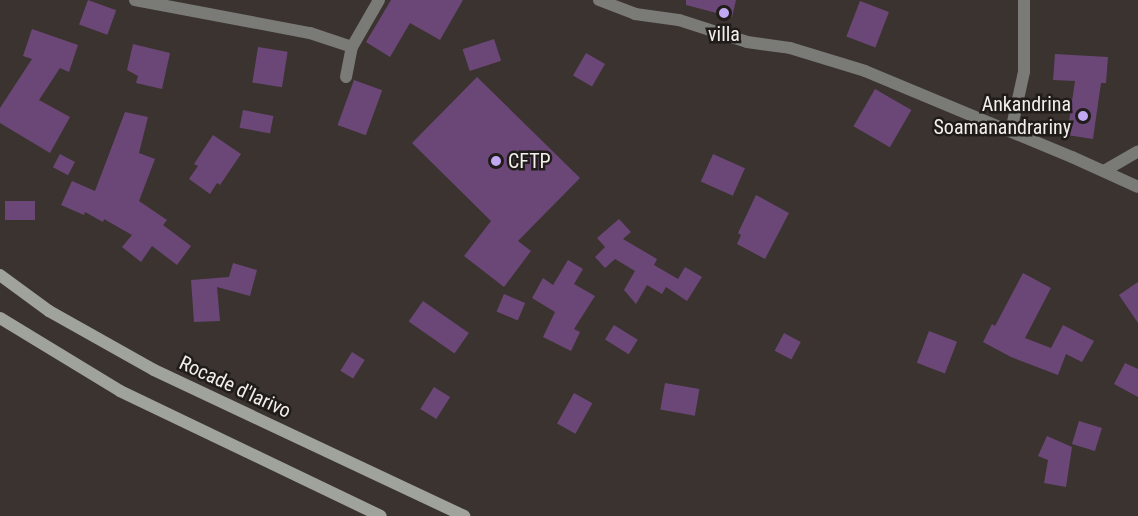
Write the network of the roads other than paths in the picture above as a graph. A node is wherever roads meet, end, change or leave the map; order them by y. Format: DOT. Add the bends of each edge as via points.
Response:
graph roads {
  1 [pos="135,0"];
  2 [pos="379,0"];
  3 [pos="599,0"];
  4 [pos="1024,0"];
  5 [pos="352,47"];
  6 [pos="346,77"];
  7 [pos="1011,131"];
  8 [pos="1138,152"];
  9 [pos="1104,171"];
  10 [pos="1138,187"];
  11 [pos="0,275"];
  12 [pos="0,318"];
  13 [pos="381,516"];
  14 [pos="464,516"];
  1 -- 5 [label="street" via="310,33"];
  2 -- 5 [label="street"];
  3 -- 7 [label="street" via="635,14 679,21 747,42 790,48 865,71"];
  4 -- 7 [label="street" via="1024,72"];
  5 -- 6 [label="street"];
  7 -- 9 [label="street"];
  8 -- 9 [label="street"];
  9 -- 10 [label="street"];
  11 -- 14 [label="main road, Rocade d'Iarivo" via="49,311 154,370"];
  12 -- 13 [label="main road" via="120,391"];
}
